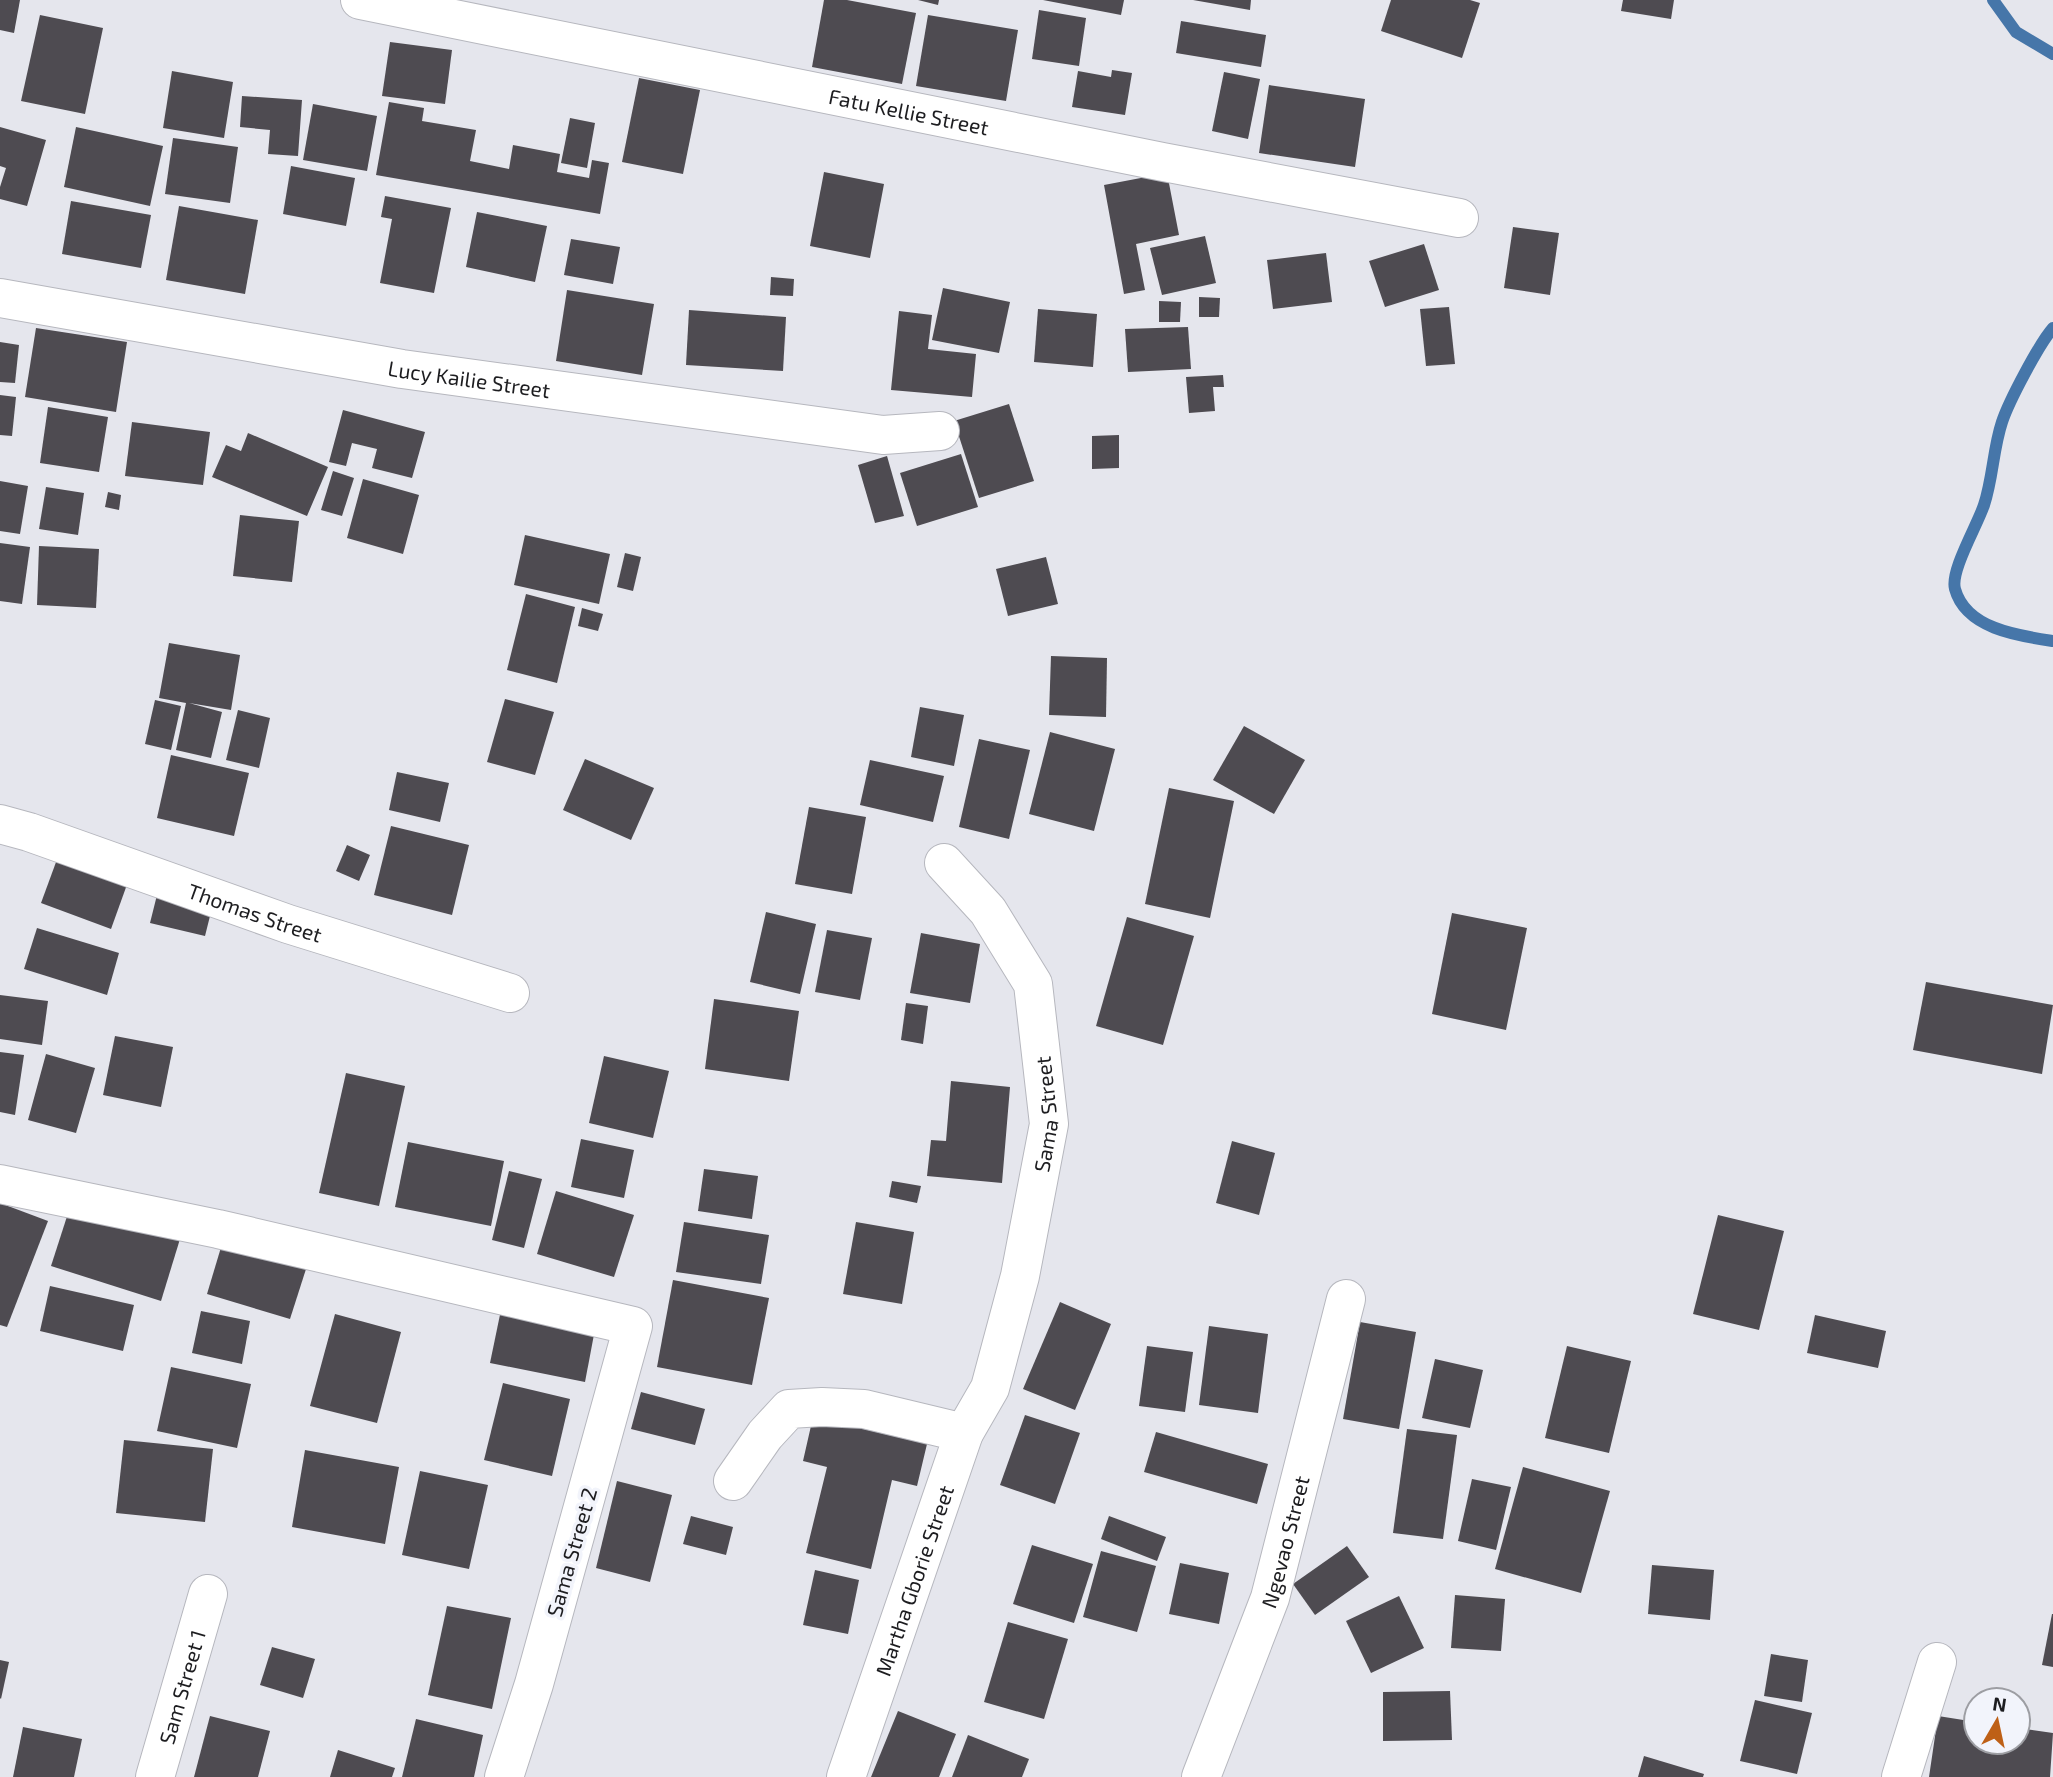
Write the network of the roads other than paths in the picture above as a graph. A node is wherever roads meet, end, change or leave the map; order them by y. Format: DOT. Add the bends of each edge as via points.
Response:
graph roads {
  1 [pos="360,0"];
  2 [pos="1459,218"];
  3 [pos="0,298"];
  4 [pos="940,431"];
  5 [pos="0,824"];
  6 [pos="944,863"];
  7 [pos="510,993"];
  8 [pos="0,1184"];
  9 [pos="1346,1299"];
  10 [pos="990,1388"];
  11 [pos="964,1433"];
  12 [pos="733,1481"];
  13 [pos="208,1594"];
  14 [pos="1937,1662"];
  15 [pos="155,1777"];
  16 [pos="504,1777"];
  17 [pos="846,1777"];
  18 [pos="1201,1777"];
  19 [pos="1901,1777"];
  1 -- 2 [label="street, Fatu Kellie Street"];
  3 -- 4 [label="street, Lucy Kailie Street" via="415,371 883,435"];
  5 -- 7 [label="street, Thomas Street" via="288,924"];
  6 -- 10 [label="street, Sama Street" via="988,911 1033,984 1049,1124 1020,1276"];
  8 -- 16 [label="street, Sama Street 2" via="218,1229 633,1326"];
  9 -- 18 [label="street, Ngevao Street" via="1270,1598"];
  10 -- 11 [label="street, Martha Gborie Street"];
  11 -- 12 [label="street" via="864,1409 789,1409"];
  11 -- 17 [label="street, Martha Gborie Street"];
  13 -- 15 [label="street, Sam Street 1"];
  14 -- 19 [label="street"];
}
